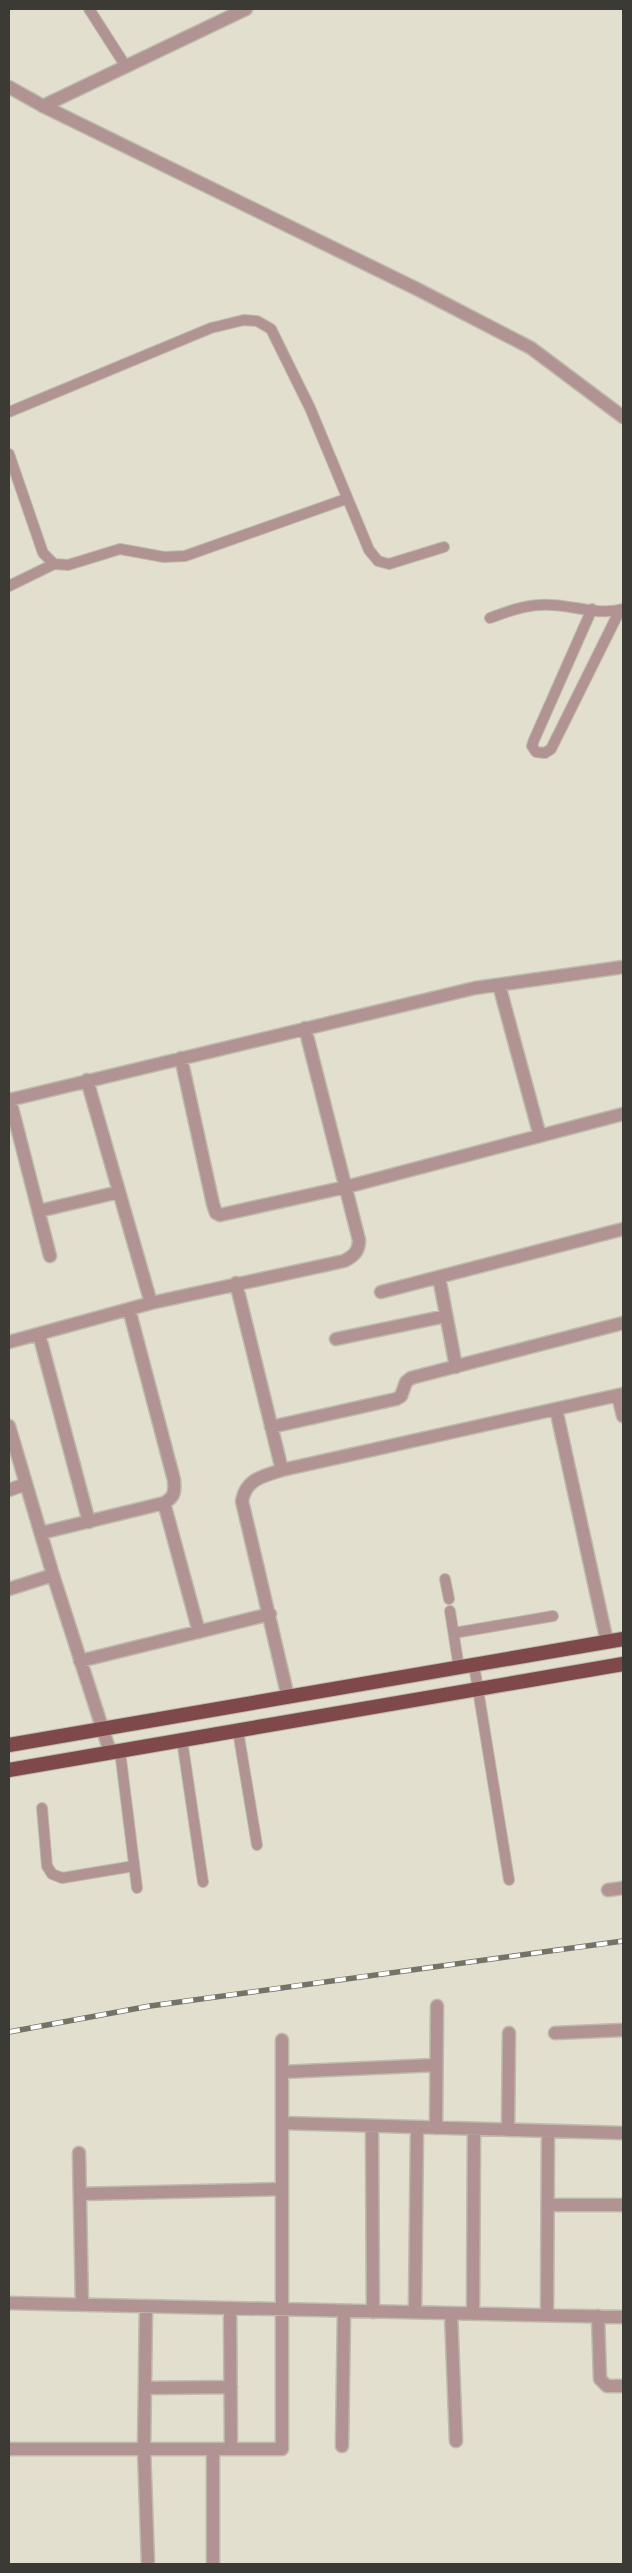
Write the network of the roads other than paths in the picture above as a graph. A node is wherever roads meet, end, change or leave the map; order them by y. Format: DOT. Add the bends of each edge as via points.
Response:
graph roads {
  1 [pos="89,9"];
  2 [pos="246,9"];
  3 [pos="125,65"];
  4 [pos="9,87"];
  5 [pos="43,106"];
  6 [pos="9,412"];
  7 [pos="623,417"];
  8 [pos="9,454"];
  9 [pos="12,472"];
  10 [pos="346,499"];
  11 [pos="444,547"];
  12 [pos="54,564"];
  13 [pos="9,586"];
  14 [pos="592,609"];
  15 [pos="622,609"];
  16 [pos="490,618"];
  17 [pos="623,967"];
  18 [pos="499,985"];
  19 [pos="306,1028"];
  20 [pos="181,1058"];
  21 [pos="87,1080"];
  22 [pos="10,1100"];
  23 [pos="623,1114"];
  24 [pos="540,1136"];
  25 [pos="346,1187"];
  26 [pos="119,1192"];
  27 [pos="39,1211"];
  28 [pos="623,1228"];
  29 [pos="50,1256"];
  30 [pos="439,1277"];
  31 [pos="236,1283"];
  32 [pos="381,1292"];
  33 [pos="151,1303"];
  34 [pos="129,1309"];
  35 [pos="446,1316"];
  36 [pos="623,1323"];
  37 [pos="39,1334"];
  38 [pos="336,1340"];
  39 [pos="9,1342"];
  40 [pos="456,1367"];
  41 [pos="621,1394"];
  42 [pos="556,1409"];
  43 [pos="623,1416"];
  44 [pos="9,1426"];
  45 [pos="271,1427"];
  46 [pos="282,1470"];
  47 [pos="26,1484"];
  48 [pos="9,1490"];
  49 [pos="164,1503"];
  50 [pos="89,1522"];
  51 [pos="41,1533"];
  52 [pos="53,1576"];
  53 [pos="446,1579"];
  54 [pos="9,1589"];
  55 [pos="449,1599"];
  56 [pos="450,1611"];
  57 [pos="270,1614"];
  58 [pos="553,1616"];
  59 [pos="199,1632"];
  60 [pos="454,1633"];
  61 [pos="623,1639"];
  62 [pos="607,1642"];
  63 [pos="80,1660"];
  64 [pos="623,1664"];
  65 [pos="474,1665"];
  66 [pos="459,1668"];
  67 [pos="478,1690"];
  68 [pos="288,1697"];
  69 [pos="102,1729"];
  70 [pos="238,1730"];
  71 [pos="182,1740"];
  72 [pos="9,1745"];
  73 [pos="115,1752"];
  74 [pos="9,1770"];
  75 [pos="42,1808"];
  76 [pos="257,1845"];
  77 [pos="134,1866"];
  78 [pos="509,1880"];
  79 [pos="202,1882"];
  80 [pos="137,1888"];
  81 [pos="623,1888"];
  82 [pos="608,1890"];
  83 [pos="437,2006"];
  84 [pos="623,2030"];
  85 [pos="509,2033"];
  86 [pos="555,2033"];
  87 [pos="282,2040"];
  88 [pos="436,2065"];
  89 [pos="282,2072"];
  90 [pos="282,2123"];
  91 [pos="372,2126"];
  92 [pos="417,2127"];
  93 [pos="436,2128"];
  94 [pos="474,2129"];
  95 [pos="508,2130"];
  96 [pos="548,2131"];
  97 [pos="623,2133"];
  98 [pos="79,2153"];
  99 [pos="282,2189"];
  100 [pos="80,2194"];
  101 [pos="548,2205"];
  102 [pos="623,2205"];
  103 [pos="9,2303"];
  104 [pos="82,2304"];
  105 [pos="146,2306"];
  106 [pos="230,2308"];
  107 [pos="282,2310"];
  108 [pos="344,2311"];
  109 [pos="373,2312"];
  110 [pos="415,2312"];
  111 [pos="450,2313"];
  112 [pos="473,2314"];
  113 [pos="547,2315"];
  114 [pos="598,2316"];
  115 [pos="623,2317"];
  116 [pos="623,2386"];
  117 [pos="231,2387"];
  118 [pos="145,2388"];
  119 [pos="456,2441"];
  120 [pos="342,2446"];
  121 [pos="144,2448"];
  122 [pos="213,2448"];
  123 [pos="231,2448"];
  124 [pos="9,2449"];
  125 [pos="148,2564"];
  126 [pos="213,2564"];
  1 -- 3 [label="lane"];
  2 -- 3 [label="street"];
  3 -- 5 [label="street"];
  4 -- 5 [label="street"];
  5 -- 7 [label="street" via="531,348"];
  6 -- 10 [label="lane" via="211,328 244,320 257,321 271,329 310,408"];
  8 -- 9 [label="lane"];
  9 -- 12 [label="lane" via="43,553"];
  10 -- 11 [label="lane" via="369,550 378,562 389,564"];
  10 -- 12 [label="lane" via="185,556 164,557 120,549 68,564"];
  12 -- 13 [label="lane"];
  14 -- 15 [label="lane"];
  14 -- 15 [label="lane" via="534,740 532,746 536,752 545,753 551,749"];
  14 -- 16 [label="lane" via="540,604"];
  17 -- 18 [label="street"];
  18 -- 19 [label="street"];
  18 -- 24 [label="street"];
  19 -- 20 [label="street"];
  19 -- 25 [label="street"];
  20 -- 21 [label="street"];
  20 -- 25 [label="street" via="216,1213 225,1214"];
  21 -- 22 [label="street"];
  21 -- 26 [label="street"];
  22 -- 27 [label="street"];
  23 -- 24 [label="street"];
  24 -- 25 [label="street"];
  25 -- 31 [label="street" via="359,1240 359,1248 353,1257"];
  26 -- 27 [label="street"];
  26 -- 33 [label="street"];
  27 -- 29 [label="street"];
  28 -- 30 [label="street"];
  30 -- 32 [label="street"];
  30 -- 35 [label="street"];
  31 -- 33 [label="street"];
  31 -- 45 [label="street"];
  33 -- 34 [label="street"];
  34 -- 37 [label="street"];
  34 -- 49 [label="street" via="174,1480 175,1492"];
  35 -- 38 [label="street"];
  35 -- 40 [label="street"];
  36 -- 40 [label="street"];
  37 -- 39 [label="street"];
  37 -- 50 [label="street"];
  40 -- 45 [label="street" via="411,1378 396,1399"];
  41 -- 42 [label="street"];
  41 -- 43 [label="street"];
  42 -- 46 [label="street"];
  42 -- 62 [label="street"];
  44 -- 47 [label="street"];
  45 -- 46 [label="street"];
  46 -- 57 [label="street" via="250,1483 242,1502"];
  47 -- 48 [label="street"];
  47 -- 51 [label="street"];
  49 -- 50 [label="street"];
  49 -- 59 [label="street"];
  50 -- 51 [label="street"];
  51 -- 52 [label="street"];
  52 -- 54 [label="street"];
  52 -- 63 [label="street"];
  53 -- 55 [label="lane"];
  56 -- 60 [label="lane"];
  57 -- 59 [label="street"];
  57 -- 68 [label="street"];
  58 -- 60 [label="lane"];
  59 -- 63 [label="street"];
  60 -- 66 [label="lane"];
  61 -- 62 [label="highway"];
  62 -- 65 [label="highway"];
  63 -- 69 [label="street"];
  64 -- 67 [label="highway"];
  65 -- 66 [label="highway"];
  65 -- 67 [label="lane"];
  66 -- 68 [label="highway"];
  67 -- 70 [label="highway"];
  67 -- 78 [label="lane"];
  68 -- 69 [label="highway"];
  69 -- 72 [label="highway"];
  69 -- 73 [label="street"];
  70 -- 71 [label="highway"];
  70 -- 76 [label="lane"];
  71 -- 73 [label="highway"];
  71 -- 79 [label="lane"];
  73 -- 74 [label="highway"];
  73 -- 77 [label="lane"];
  75 -- 77 [label="lane" via="47,1866 52,1874 62,1878"];
  77 -- 80 [label="lane"];
  81 -- 82 [label="street"];
  83 -- 88 [label="street"];
  84 -- 86 [label="street"];
  85 -- 95 [label="street"];
  87 -- 89 [label="street"];
  88 -- 89 [label="street"];
  88 -- 93 [label="street"];
  89 -- 90 [label="street"];
  90 -- 91 [label="street"];
  90 -- 99 [label="street"];
  91 -- 92 [label="street"];
  91 -- 109 [label="street"];
  92 -- 93 [label="street"];
  92 -- 110 [label="street"];
  93 -- 94 [label="street"];
  94 -- 95 [label="street"];
  94 -- 112 [label="street"];
  95 -- 96 [label="street"];
  96 -- 97 [label="street"];
  96 -- 101 [label="street"];
  98 -- 100 [label="street"];
  99 -- 100 [label="street"];
  99 -- 107 [label="street"];
  100 -- 104 [label="street"];
  101 -- 102 [label="street"];
  101 -- 113 [label="street"];
  103 -- 104 [label="street"];
  104 -- 105 [label="street"];
  105 -- 106 [label="street"];
  105 -- 118 [label="street"];
  106 -- 107 [label="street"];
  106 -- 117 [label="street"];
  107 -- 108 [label="street"];
  107 -- 123 [label="street" via="282,2448"];
  108 -- 109 [label="street"];
  108 -- 120 [label="street"];
  109 -- 110 [label="street"];
  110 -- 111 [label="street"];
  111 -- 112 [label="street"];
  111 -- 119 [label="street"];
  112 -- 113 [label="street"];
  113 -- 114 [label="street"];
  114 -- 115 [label="street"];
  114 -- 116 [label="street" via="600,2379 607,2386"];
  117 -- 118 [label="street"];
  117 -- 123 [label="street"];
  118 -- 121 [label="street"];
  121 -- 122 [label="street"];
  121 -- 124 [label="street"];
  121 -- 125 [label="street"];
  122 -- 123 [label="street"];
  122 -- 126 [label="street"];
}
